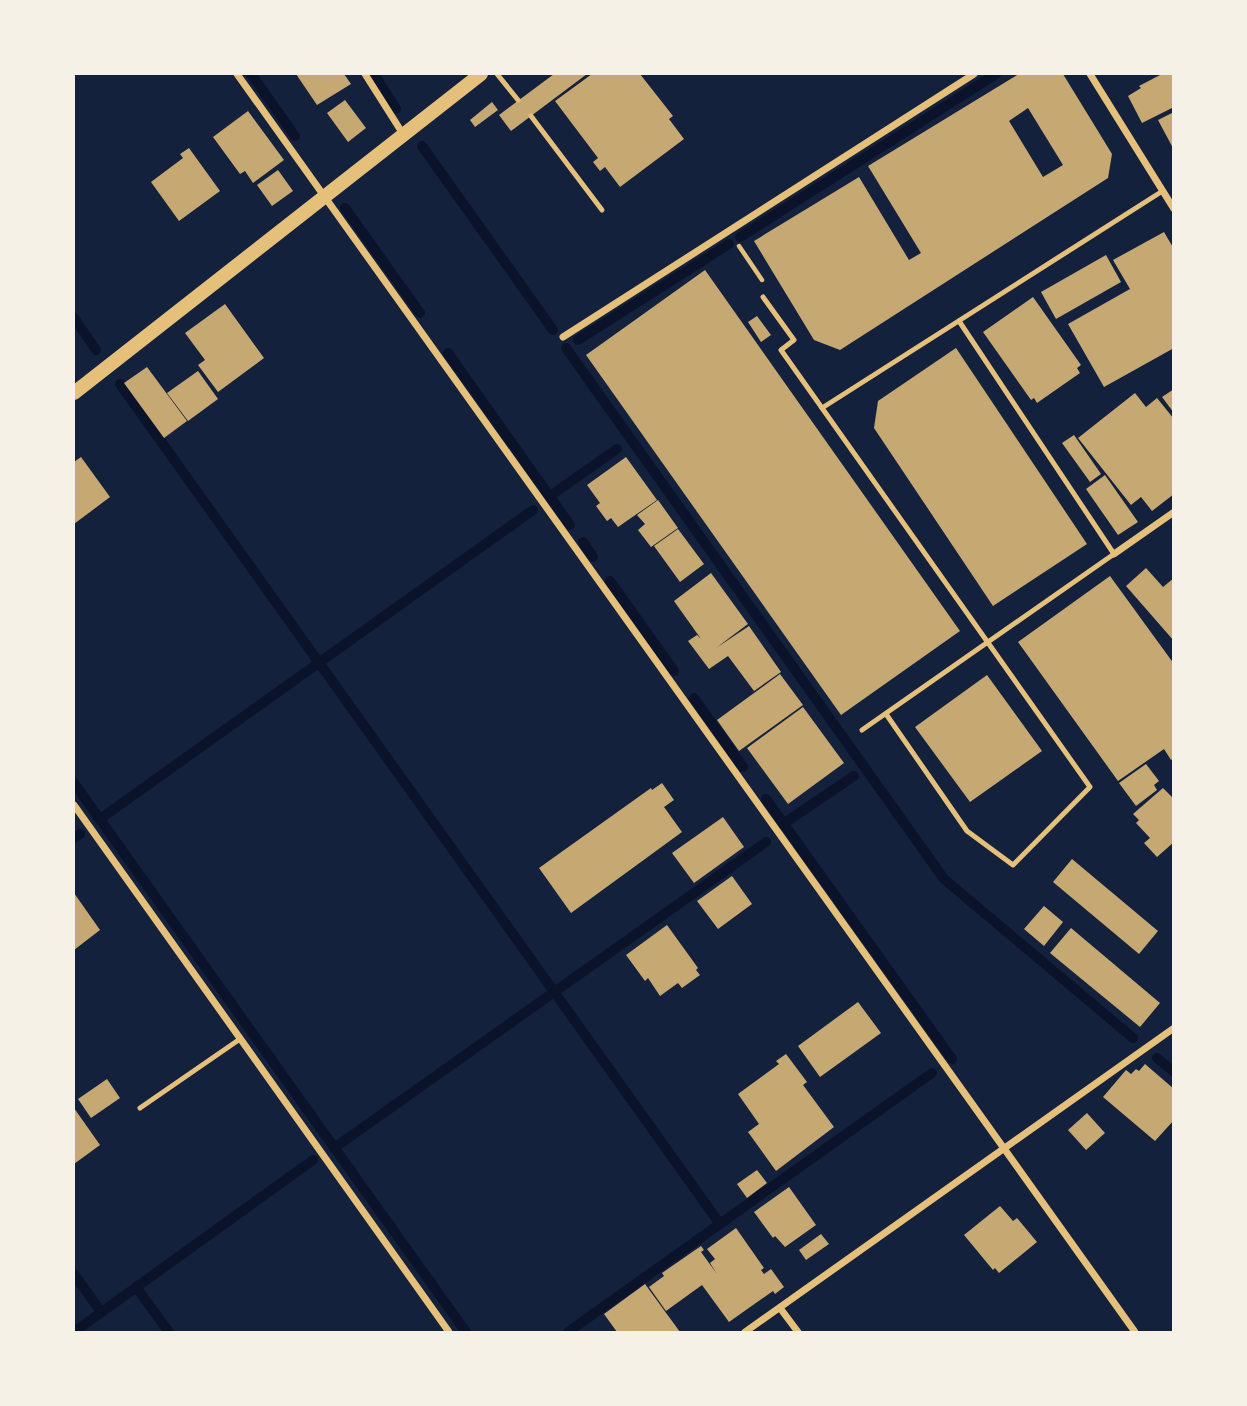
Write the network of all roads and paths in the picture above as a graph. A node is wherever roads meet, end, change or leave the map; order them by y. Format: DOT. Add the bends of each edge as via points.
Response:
graph roads {
  1 [pos="237,74"];
  2 [pos="365,74"];
  3 [pos="481,74"];
  4 [pos="497,74"];
  5 [pos="974,74"];
  6 [pos="1090,74"];
  7 [pos="518,100"];
  8 [pos="531,116"];
  9 [pos="403,134"];
  10 [pos="1161,192"];
  11 [pos="325,195"];
  12 [pos="1174,209"];
  13 [pos="602,210"];
  14 [pos="729,231"];
  15 [pos="763,297"];
  16 [pos="959,321"];
  17 [pos="563,337"];
  18 [pos="74,393"];
  19 [pos="822,408"];
  20 [pos="1174,512"];
  21 [pos="1114,554"];
  22 [pos="988,642"];
  23 [pos="886,713"];
  24 [pos="862,730"];
  25 [pos="74,805"];
  26 [pos="1174,1028"];
  27 [pos="240,1039"];
  28 [pos="140,1108"];
  29 [pos="1004,1149"];
  30 [pos="780,1308"];
  31 [pos="449,1332"];
  32 [pos="746,1332"];
  33 [pos="798,1332"];
  34 [pos="1135,1332"];
  1 -- 11 [label="street"];
  2 -- 9 [label="street"];
  3 -- 9 [label="main road"];
  4 -- 7 [label="lane"];
  5 -- 14 [label="street"];
  6 -- 10 [label="street"];
  8 -- 13 [label="lane"];
  9 -- 11 [label="main road"];
  10 -- 12 [label="street"];
  10 -- 16 [label="lane"];
  11 -- 18 [label="main road"];
  11 -- 29 [label="street"];
  14 -- 15 [label="path" via="764,284"];
  14 -- 17 [label="street"];
  15 -- 19 [label="lane" via="794,340 781,350"];
  16 -- 19 [label="lane"];
  16 -- 21 [label="lane"];
  19 -- 22 [label="lane"];
  20 -- 21 [label="street"];
  21 -- 22 [label="lane"];
  22 -- 23 [label="lane"];
  22 -- 23 [label="lane" via="1090,787 1013,865 967,831"];
  23 -- 24 [label="lane"];
  25 -- 27 [label="street"];
  26 -- 29 [label="street"];
  27 -- 28 [label="lane"];
  27 -- 31 [label="street"];
  29 -- 30 [label="street"];
  29 -- 34 [label="street"];
  30 -- 32 [label="street"];
  30 -- 33 [label="street"];
}
